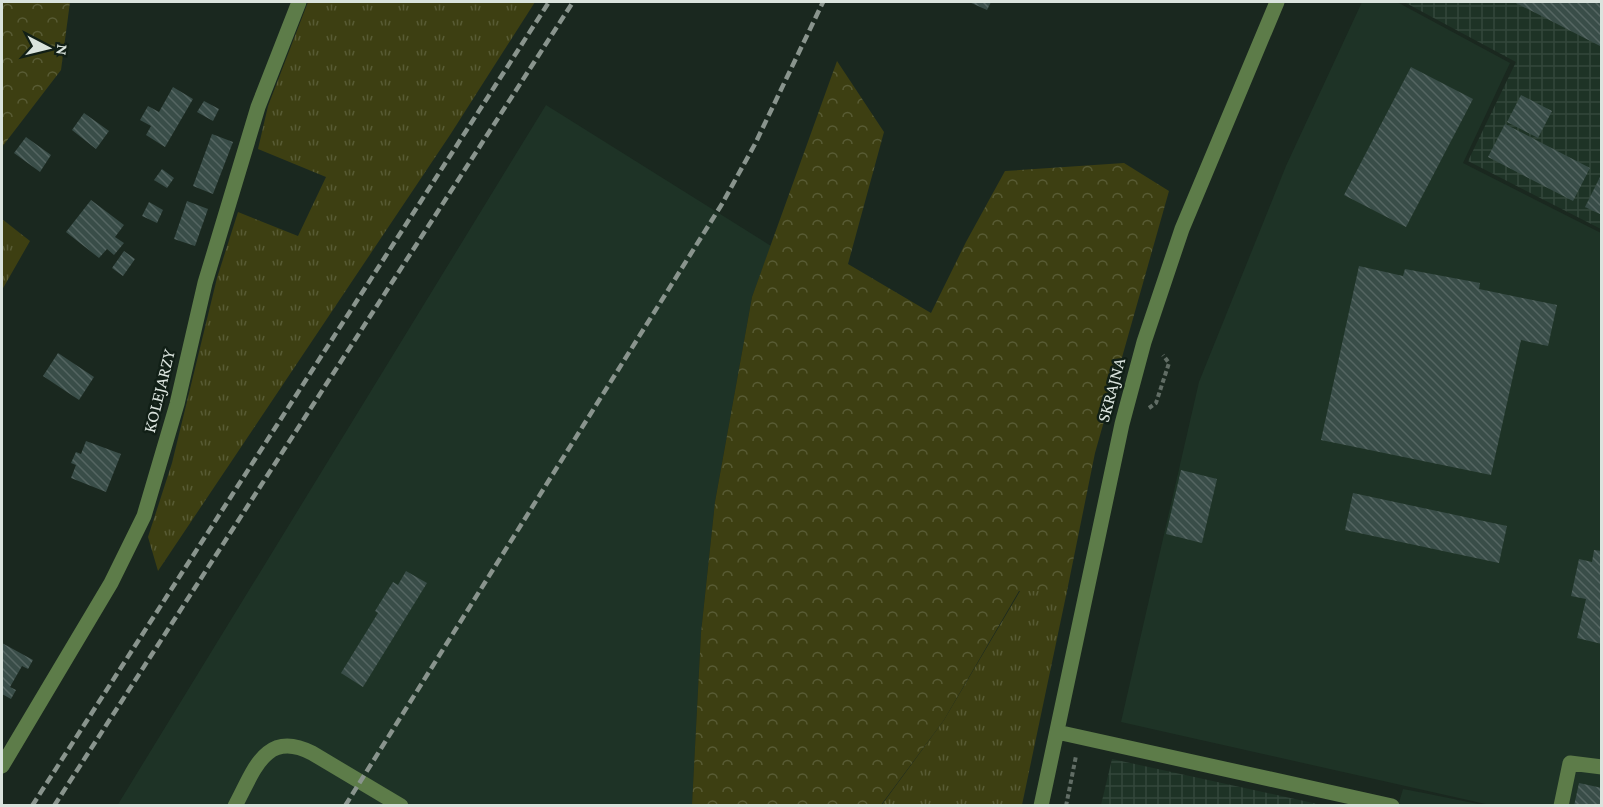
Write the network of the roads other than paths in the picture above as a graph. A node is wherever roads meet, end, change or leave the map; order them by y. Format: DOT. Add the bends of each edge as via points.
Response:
graph roads {
  1 [pos="299,2"];
  2 [pos="1277,2"];
  3 [pos="1057,732"];
  4 [pos="2,766"];
  5 [pos="1602,767"];
  6 [pos="235,806"];
  7 [pos="401,806"];
  8 [pos="1041,806"];
  9 [pos="1392,806"];
  10 [pos="1560,806"];
  1 -- 4 [label="street, KOLEJARZY" via="251,129 205,283 177,404 144,516 111,583"];
  2 -- 3 [label="street, SKRAJNA" via="1182,229 1144,342 1122,424"];
  3 -- 8 [label="street, SKRAJNA"];
  3 -- 9 [label="street"];
  5 -- 10 [label="street" via="1570,762"];
  6 -- 7 [label="street" via="262,756 285,745 312,753"];
}
